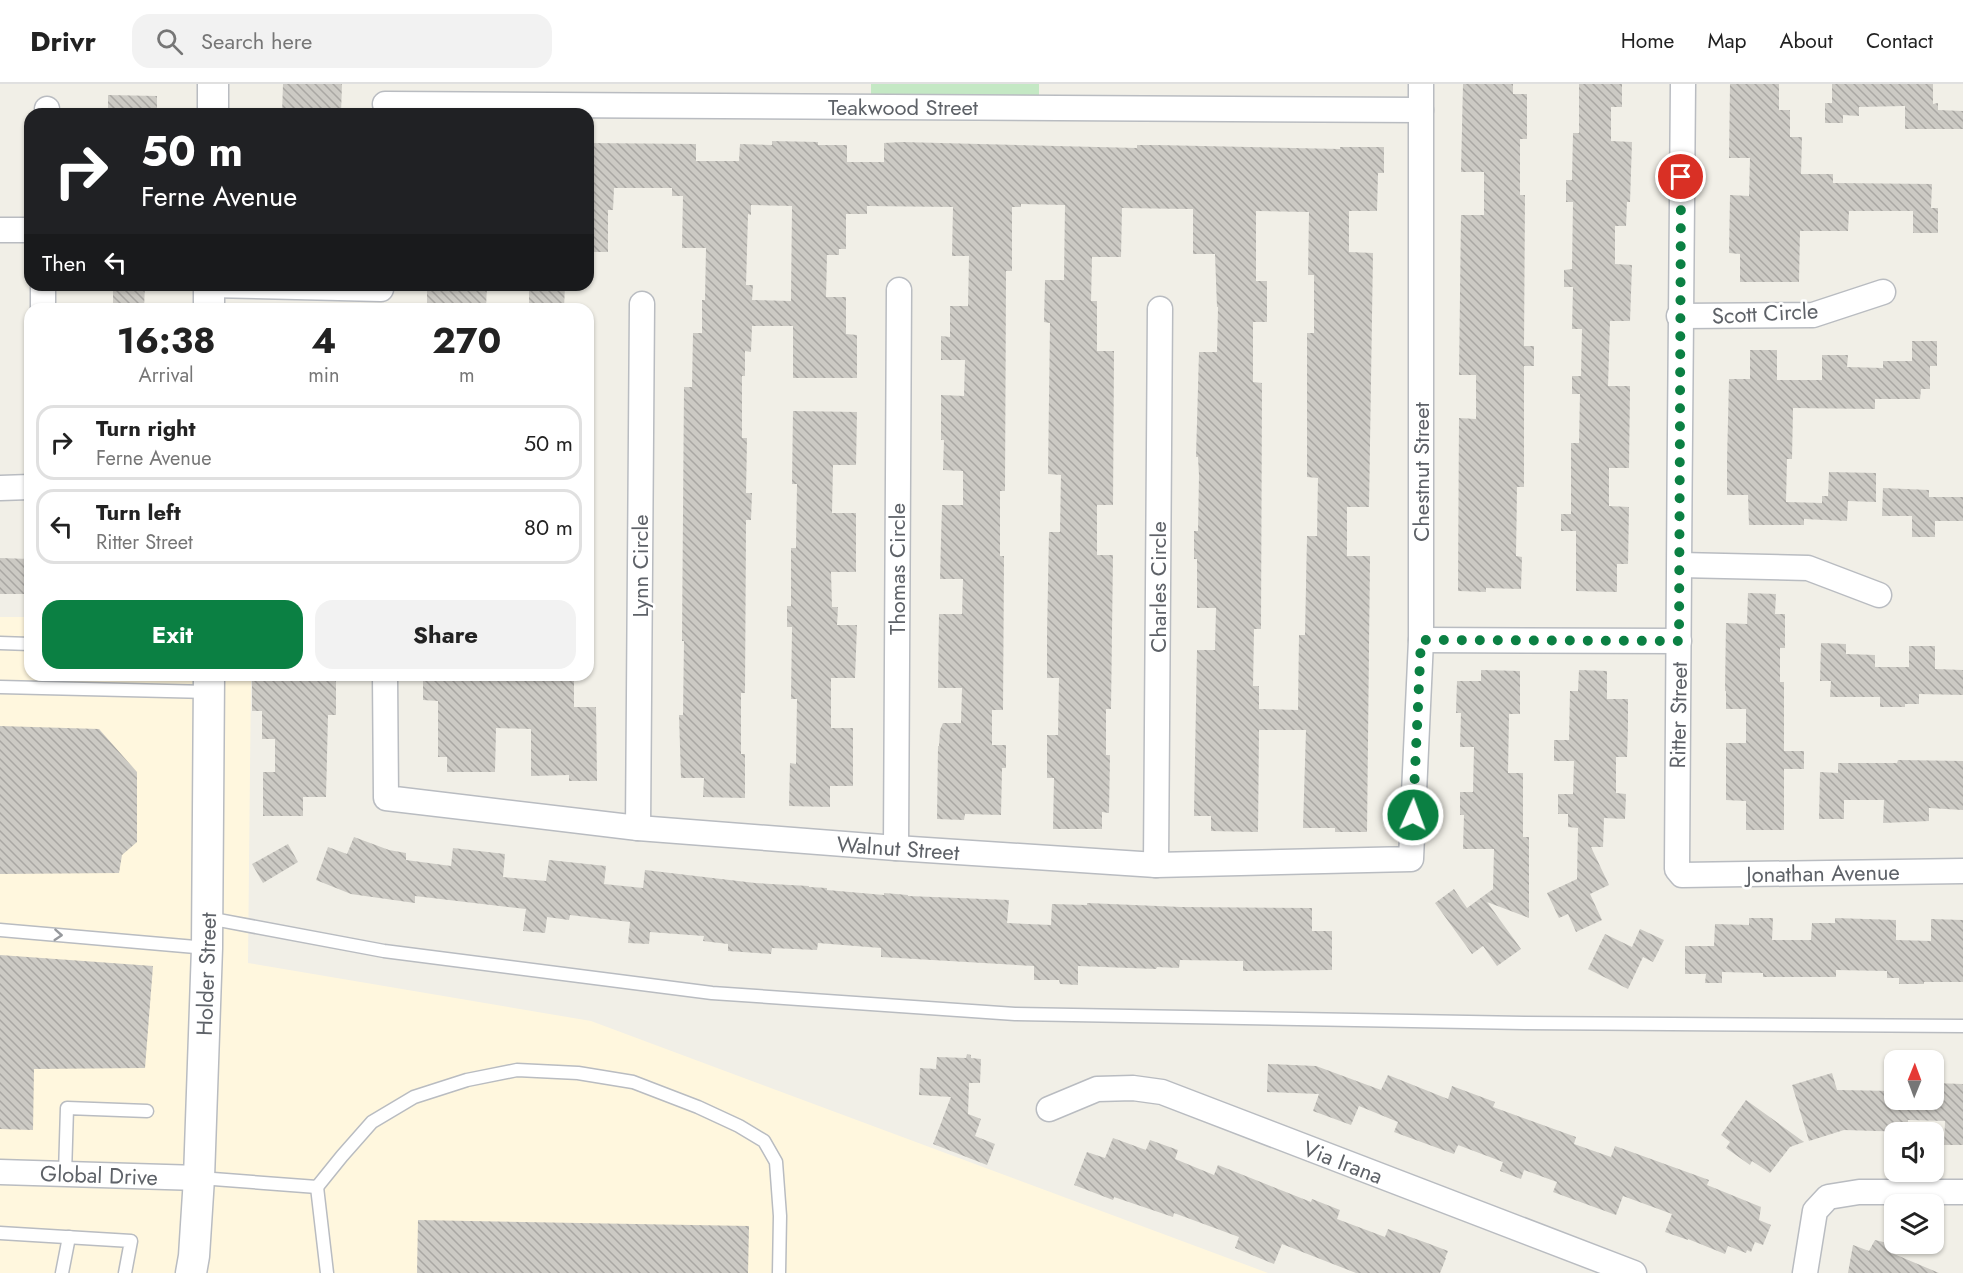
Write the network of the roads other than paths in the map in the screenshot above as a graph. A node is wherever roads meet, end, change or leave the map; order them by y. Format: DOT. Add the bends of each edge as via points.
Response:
graph roads {
  1 [pos="213,84"];
  2 [pos="1421,84"];
  3 [pos="1683,84"];
  4 [pos="385,101"];
  5 [pos="213,108"];
  6 [pos="1421,110"];
  7 [pos="0,230"];
  8 [pos="24,230"];
  9 [pos="899,290"];
  10 [pos="324,291"];
  11 [pos="1883,292"];
  12 [pos="381,294"];
  13 [pos="642,304"];
  14 [pos="1160,309"];
  15 [pos="1679,316"];
  16 [pos="24,487"];
  17 [pos="0,488"];
  18 [pos="1680,565"];
  19 [pos="1879,595"];
  20 [pos="1421,640"];
  21 [pos="1679,641"];
  22 [pos="0,643"];
  23 [pos="24,644"];
  24 [pos="385,681"];
  25 [pos="209,684"];
  26 [pos="0,687"];
  27 [pos="638,828"];
  28 [pos="896,848"];
  29 [pos="1411,859"];
  30 [pos="1156,865"];
  31 [pos="1963,871"];
  32 [pos="1682,874"];
  33 [pos="208,918"];
  34 [pos="0,930"];
  35 [pos="207,948"];
  36 [pos="1963,1026"];
  37 [pos="1049,1109"];
  38 [pos="147,1111"];
  39 [pos="0,1172"];
  40 [pos="65,1174"];
  41 [pos="199,1178"];
  42 [pos="317,1187"];
  43 [pos="1963,1192"];
  44 [pos="0,1233"];
  45 [pos="69,1237"];
  46 [pos="62,1273"];
  47 [pos="125,1273"];
  48 [pos="191,1273"];
  49 [pos="327,1273"];
  50 [pos="779,1273"];
  51 [pos="1634,1273"];
  52 [pos="1805,1273"];
  1 -- 5 [label="street"];
  2 -- 6 [label="street, Chestnut Street"];
  3 -- 15 [label="street, Ritter Street"];
  4 -- 6 [label="street, Teakwood Street"];
  6 -- 20 [label="street, Chestnut Street"];
  7 -- 8 [label="street"];
  9 -- 28 [label="street, Thomas Circle"];
  10 -- 12 [label="street"];
  11 -- 15 [label="street, Scott Circle" via="1813,315"];
  13 -- 27 [label="street, Lynn Circle"];
  14 -- 30 [label="street, Charles Circle"];
  15 -- 18 [label="street, Ritter Street"];
  16 -- 17 [label="street"];
  18 -- 19 [label="street" via="1808,568"];
  18 -- 21 [label="street, Ritter Street"];
  20 -- 21 [label="street"];
  20 -- 29 [label="street, Chestnut Street"];
  21 -- 32 [label="street, Ritter Street" via="1677,868"];
  22 -- 23 [label="lane"];
  24 -- 27 [label="street, Walnut Street" via="386,798"];
  25 -- 26 [label="lane"];
  25 -- 33 [label="street, Holder Street"];
  27 -- 28 [label="street, Walnut Street"];
  28 -- 30 [label="street, Walnut Street"];
  29 -- 30 [label="street, Walnut Street"];
  31 -- 32 [label="street, Jonathan Avenue"];
  33 -- 35 [label="street, Holder Street"];
  33 -- 36 [label="lane" via="384,951 712,993 1015,1014"];
  34 -- 35 [label="lane, one-way"];
  35 -- 41 [label="street, Holder Street"];
  37 -- 51 [label="street, Via Irana" via="1097,1089 1162,1092"];
  38 -- 40 [label="lane" via="67,1108"];
  39 -- 40 [label="street, Global Drive"];
  40 -- 41 [label="street, Global Drive"];
  41 -- 42 [label="lane"];
  41 -- 48 [label="street, Holder Street"];
  42 -- 49 [label="lane"];
  42 -- 50 [label="lane" via="372,1122 414,1097 516,1070 578,1073 633,1082 698,1107 764,1141 776,1162"];
  43 -- 52 [label="street" via="1859,1192 1828,1197 1815,1211"];
  44 -- 45 [label="lane"];
  45 -- 46 [label="lane"];
  45 -- 47 [label="lane" via="132,1241"];
}
